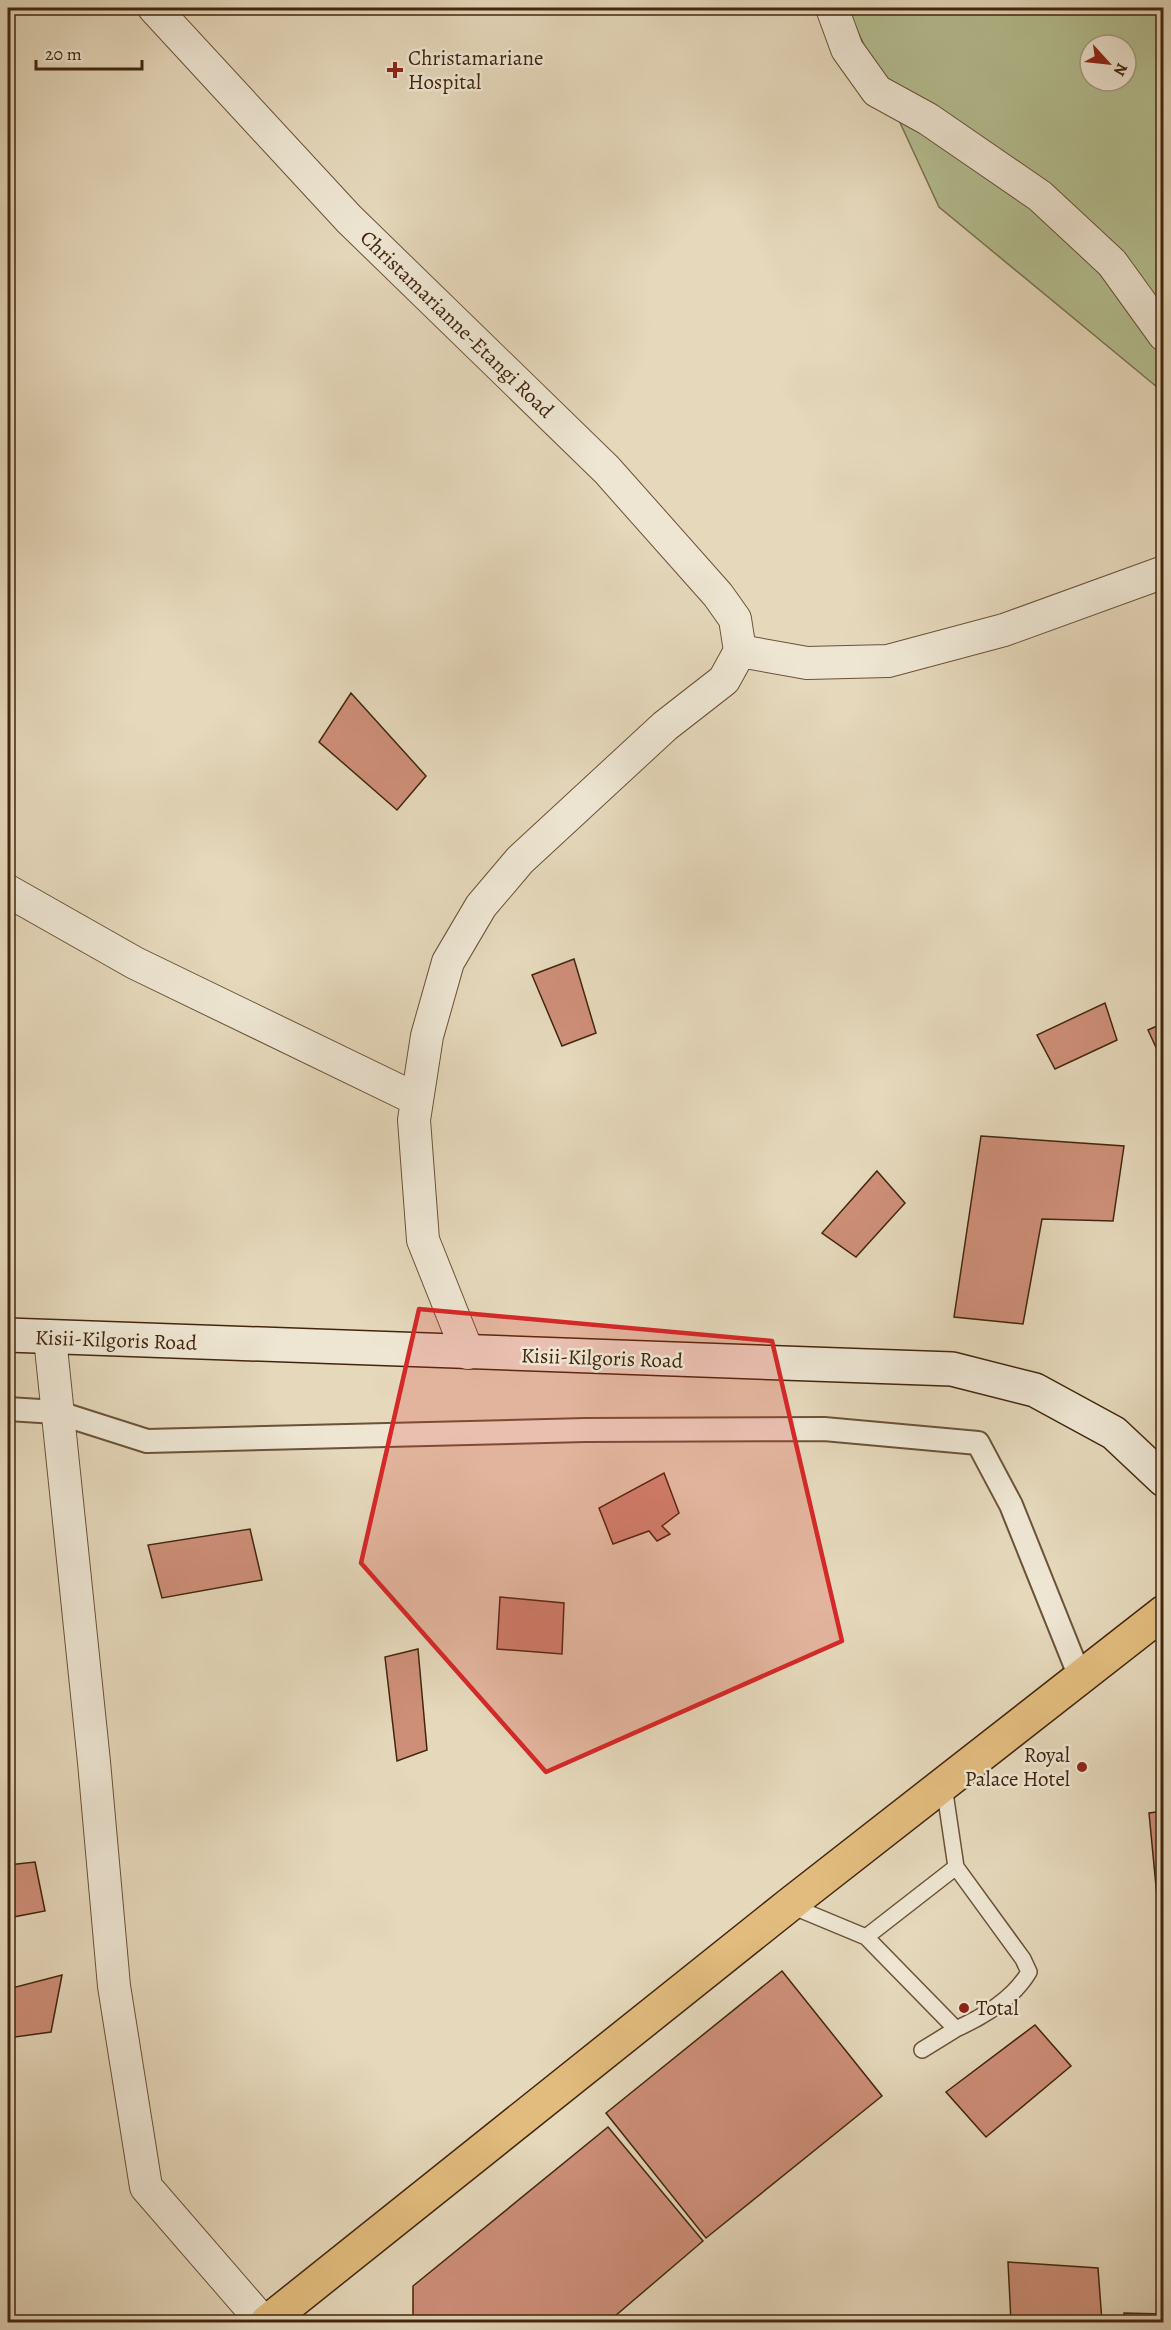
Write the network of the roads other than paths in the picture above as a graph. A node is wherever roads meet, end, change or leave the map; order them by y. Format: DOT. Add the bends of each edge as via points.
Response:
graph roads {
  1 [pos="154,8"];
  2 [pos="832,8"];
  3 [pos="1164,335"];
  4 [pos="1164,572"];
  5 [pos="740,651"];
  6 [pos="8,891"];
  7 [pos="416,1099"];
  8 [pos="8,1335"];
  9 [pos="50,1338"];
  10 [pos="468,1353"];
  11 [pos="8,1409"];
  12 [pos="56,1412"];
  13 [pos="1164,1480"];
  14 [pos="1164,1612"];
  15 [pos="1080,1677"];
  16 [pos="944,1786"];
  17 [pos="956,1867"];
  18 [pos="789,1905"];
  19 [pos="866,1936"];
  20 [pos="956,2029"];
  21 [pos="922,2049"];
  22 [pos="265,2322"];
  1 -- 5 [label="street, Christamarianne-Etangi Road" via="349,219 607,470 718,595 735,619"];
  2 -- 3 [label="street" via="847,50 877,92 928,120 1040,196 1112,263"];
  4 -- 5 [label="street" via="1004,630 888,661 807,663"];
  5 -- 7 [label="street" via="724,680 656,734 520,860 481,906 448,962 427,1036"];
  6 -- 7 [label="street" via="135,963"];
  7 -- 10 [label="street" via="414,1120 423,1240"];
  8 -- 9 [label="main road, Kisii-Kilgoris Road"];
  9 -- 10 [label="main road, Kisii-Kilgoris Road"];
  9 -- 12 [label="street"];
  10 -- 13 [label="main road, Kisii-Kilgoris Road" via="952,1369 1035,1390 1114,1433"];
  11 -- 12 [label="street"];
  12 -- 15 [label="street" via="147,1441 585,1430 824,1429 978,1443 1011,1505"];
  12 -- 22 [label="street" via="114,1986 147,2187"];
  14 -- 15 [label="highway"];
  15 -- 16 [label="highway"];
  16 -- 17 [label="lane"];
  16 -- 18 [label="highway"];
  17 -- 19 [label="lane"];
  17 -- 20 [label="lane" via="1029,1972 1022,1985 1000,2005"];
  18 -- 19 [label="lane"];
  18 -- 22 [label="highway"];
  19 -- 20 [label="lane"];
  20 -- 21 [label="lane"];
}
